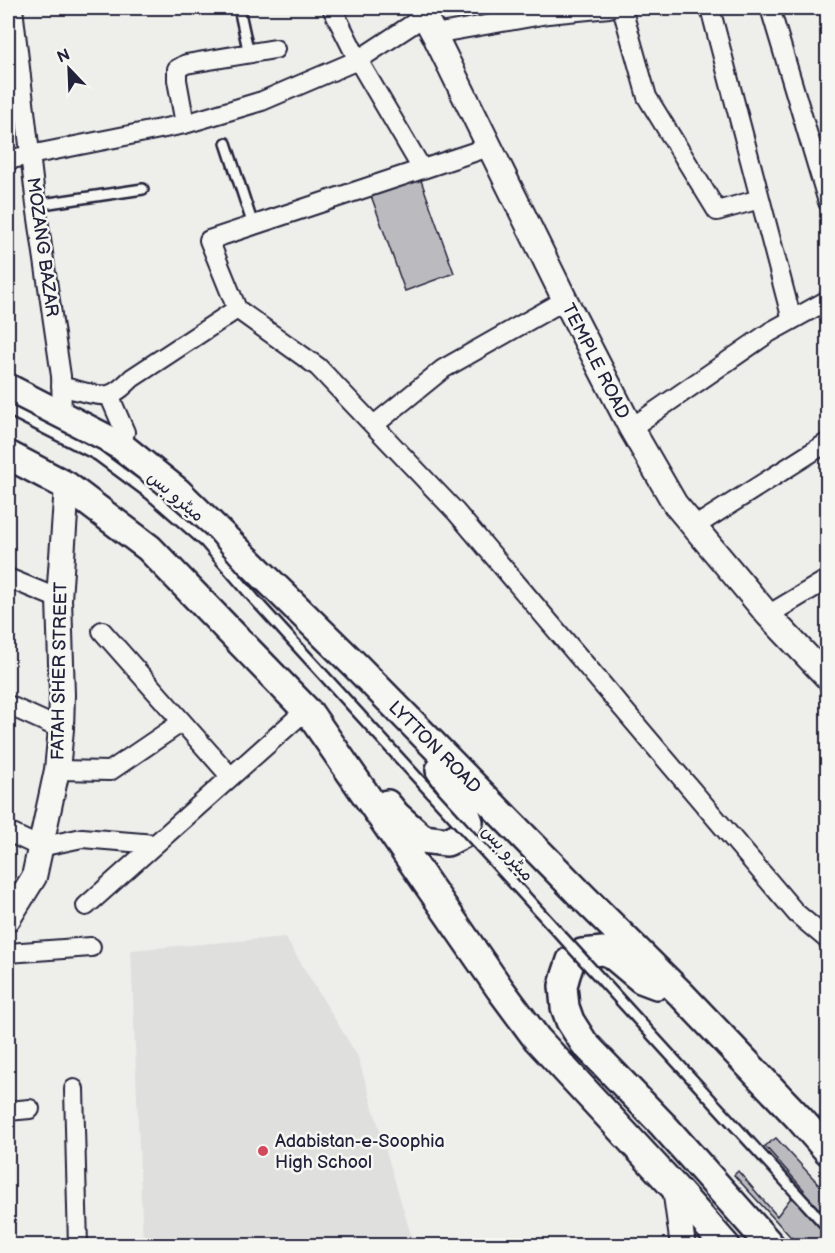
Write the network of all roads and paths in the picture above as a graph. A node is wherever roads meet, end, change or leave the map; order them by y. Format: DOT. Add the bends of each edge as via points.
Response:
graph roads {
  1 [pos="13,8"];
  2 [pos="239,8"];
  3 [pos="332,8"];
  4 [pos="609,8"];
  5 [pos="622,8"];
  6 [pos="710,8"];
  7 [pos="770,8"];
  8 [pos="524,13"];
  9 [pos="426,19"];
  10 [pos="275,49"];
  11 [pos="249,54"];
  12 [pos="358,60"];
  13 [pos="185,124"];
  14 [pos="226,143"];
  15 [pos="489,147"];
  16 [pos="30,155"];
  17 [pos="8,160"];
  18 [pos="422,169"];
  19 [pos="824,175"];
  20 [pos="143,189"];
  21 [pos="760,199"];
  22 [pos="828,202"];
  23 [pos="36,205"];
  24 [pos="253,225"];
  25 [pos="565,300"];
  26 [pos="828,300"];
  27 [pos="237,309"];
  28 [pos="792,320"];
  29 [pos="61,386"];
  30 [pos="8,388"];
  31 [pos="109,395"];
  32 [pos="8,410"];
  33 [pos="62,416"];
  34 [pos="374,425"];
  35 [pos="631,428"];
  36 [pos="828,442"];
  37 [pos="122,446"];
  38 [pos="8,455"];
  39 [pos="67,486"];
  40 [pos="694,527"];
  41 [pos="8,578"];
  42 [pos="828,579"];
  43 [pos="59,599"];
  44 [pos="768,615"];
  45 [pos="102,631"];
  46 [pos="357,667"];
  47 [pos="828,678"];
  48 [pos="8,705"];
  49 [pos="308,712"];
  50 [pos="182,722"];
  51 [pos="61,729"];
  52 [pos="57,770"];
  53 [pos="230,776"];
  54 [pos="8,832"];
  55 [pos="155,844"];
  56 [pos="40,847"];
  57 [pos="86,906"];
  58 [pos="8,919"];
  59 [pos="828,940"];
  60 [pos="91,947"];
  61 [pos="8,953"];
  62 [pos="681,994"];
  63 [pos="74,1089"];
  64 [pos="30,1109"];
  65 [pos="8,1112"];
  66 [pos="828,1151"];
  67 [pos="675,1188"];
  68 [pos="828,1228"];
  69 [pos="78,1245"];
  70 [pos="683,1245"];
  71 [pos="726,1245"];
  72 [pos="771,1245"];
  1 -- 16 [label="street, MOZANG BAZAR"];
  2 -- 11 [label="lane"];
  3 -- 12 [label="street"];
  4 -- 8 [label="street"];
  5 -- 21 [label="street" via="647,97 717,211"];
  6 -- 21 [label="street"];
  7 -- 19 [label="street"];
  8 -- 9 [label="street"];
  9 -- 12 [label="street"];
  9 -- 15 [label="street, TEMPLE ROAD"];
  10 -- 11 [label="street"];
  11 -- 13 [label="street" via="186,64 177,69"];
  12 -- 13 [label="street" via="262,101"];
  12 -- 18 [label="street"];
  13 -- 16 [label="street"];
  14 -- 24 [label="lane"];
  15 -- 18 [label="street"];
  15 -- 25 [label="street, TEMPLE ROAD"];
  16 -- 17 [label="street"];
  16 -- 23 [label="street, MOZANG BAZAR"];
  18 -- 24 [label="street"];
  19 -- 22 [label="street"];
  20 -- 23 [label="lane"];
  21 -- 28 [label="street"];
  23 -- 29 [label="street, MOZANG BAZAR"];
  24 -- 27 [label="street" via="209,240"];
  25 -- 34 [label="street" via="443,369"];
  25 -- 35 [label="street, TEMPLE ROAD"];
  26 -- 28 [label="street"];
  27 -- 31 [label="street"];
  27 -- 34 [label="street" via="318,367"];
  28 -- 35 [label="street"];
  29 -- 31 [label="street"];
  29 -- 33 [label="street, MOZANG BAZAR"];
  30 -- 33 [label="main road, LYTTON ROAD"];
  31 -- 37 [label="street" via="125,432"];
  32 -- 68 [label="lane, میٹرو بس, bridge" via="97,455 205,542"];
  33 -- 37 [label="main road, LYTTON ROAD"];
  34 -- 59 [label="street" via="456,512 796,913"];
  35 -- 40 [label="street, TEMPLE ROAD" via="675,504"];
  36 -- 40 [label="street"];
  37 -- 46 [label="main road, LYTTON ROAD" via="177,491"];
  38 -- 39 [label="main road"];
  39 -- 43 [label="street, FATAH SHER STREET"];
  39 -- 49 [label="main road" via="149,549"];
  40 -- 44 [label="street, TEMPLE ROAD"];
  41 -- 43 [label="street"];
  42 -- 44 [label="street"];
  43 -- 51 [label="street, FATAH SHER STREET"];
  44 -- 47 [label="street, TEMPLE ROAD"];
  45 -- 50 [label="street"];
  46 -- 49 [label="main road" via="464,805 469,822 463,834 447,842 423,839 396,815"];
  46 -- 62 [label="main road, LYTTON ROAD"];
  48 -- 51 [label="street"];
  49 -- 53 [label="street"];
  49 -- 67 [label="main road" via="537,1038"];
  50 -- 52 [label="street" via="110,771"];
  50 -- 53 [label="street"];
  51 -- 52 [label="street, FATAH SHER STREET"];
  52 -- 56 [label="street, FATAH SHER STREET"];
  53 -- 55 [label="street"];
  54 -- 56 [label="street"];
  55 -- 56 [label="street" via="82,838"];
  55 -- 57 [label="street"];
  56 -- 58 [label="street, FATAH SHER STREET" via="34,877"];
  60 -- 61 [label="street"];
  62 -- 66 [label="main road, LYTTON ROAD"];
  62 -- 72 [label="main road" via="641,979 603,951 582,953 571,960 563,986 570,1021 584,1043"];
  63 -- 69 [label="street"];
  64 -- 65 [label="street"];
  67 -- 70 [label="street"];
  67 -- 71 [label="main road"];
}
